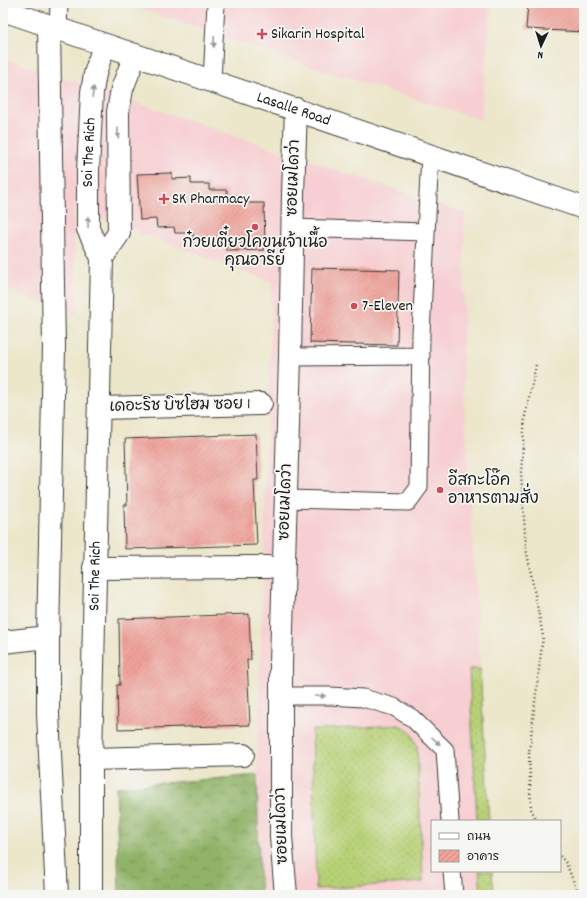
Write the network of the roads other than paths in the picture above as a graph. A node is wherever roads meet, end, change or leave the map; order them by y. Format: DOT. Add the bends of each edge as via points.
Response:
graph roads {
  1 [pos="59,3"];
  2 [pos="216,3"];
  3 [pos="3,10"];
  4 [pos="53,27"];
  5 [pos="104,44"];
  6 [pos="135,55"];
  7 [pos="212,81"];
  8 [pos="296,110"];
  9 [pos="430,155"];
  10 [pos="584,206"];
  11 [pos="292,228"];
  12 [pos="426,232"];
  13 [pos="102,258"];
  14 [pos="421,356"];
  15 [pos="290,357"];
  16 [pos="261,404"];
  17 [pos="100,408"];
  18 [pos="286,499"];
  19 [pos="268,567"];
  20 [pos="94,568"];
  21 [pos="48,637"];
  22 [pos="3,642"];
  23 [pos="281,696"];
  24 [pos="243,755"];
  25 [pos="91,759"];
  26 [pos="450,820"];
  27 [pos="452,872"];
  28 [pos="57,895"];
  29 [pos="91,895"];
  30 [pos="286,895"];
  31 [pos="454,895"];
  1 -- 4 [label="lane"];
  2 -- 7 [label="lane, one-way"];
  3 -- 4 [label="street, Lasalle Road"];
  4 -- 5 [label="street, Lasalle Road"];
  4 -- 21 [label="street" via="54,348"];
  5 -- 6 [label="street, Lasalle Road"];
  13 -- 5 [label="street, Soi The Rich, one-way" via="88,229 88,170 92,92"];
  6 -- 7 [label="street, Lasalle Road"];
  6 -- 13 [label="street, Soi The Rich, one-way" via="122,89 118,112 119,233"];
  7 -- 8 [label="street, Lasalle Road"];
  8 -- 9 [label="street, Lasalle Road"];
  8 -- 11 [label="street, ซอยเมโดว่า"];
  9 -- 10 [label="street, Lasalle Road"];
  9 -- 12 [label="lane"];
  11 -- 12 [label="lane"];
  11 -- 15 [label="street, ซอยเมโดว่า"];
  12 -- 14 [label="lane"];
  13 -- 17 [label="street, Soi The Rich"];
  14 -- 15 [label="lane"];
  14 -- 18 [label="lane" via="419,487 408,502"];
  15 -- 18 [label="street, ซอยเมโดว่า"];
  16 -- 17 [label="street, เดอะริช บิซโฮม ซอย 1"];
  17 -- 20 [label="street, Soi The Rich"];
  18 -- 23 [label="street, ซอยเมโดว่า"];
  19 -- 20 [label="street"];
  20 -- 25 [label="street, Soi The Rich"];
  21 -- 22 [label="street"];
  21 -- 28 [label="street" via="48,714"];
  23 -- 26 [label="lane, one-way" via="363,698 394,707 412,718 445,750"];
  23 -- 30 [label="street, ซอยเมโดว่า" via="281,837"];
  24 -- 25 [label="street"];
  25 -- 29 [label="street, Soi The Rich"];
  27 -- 31 [label="lane"];
}
